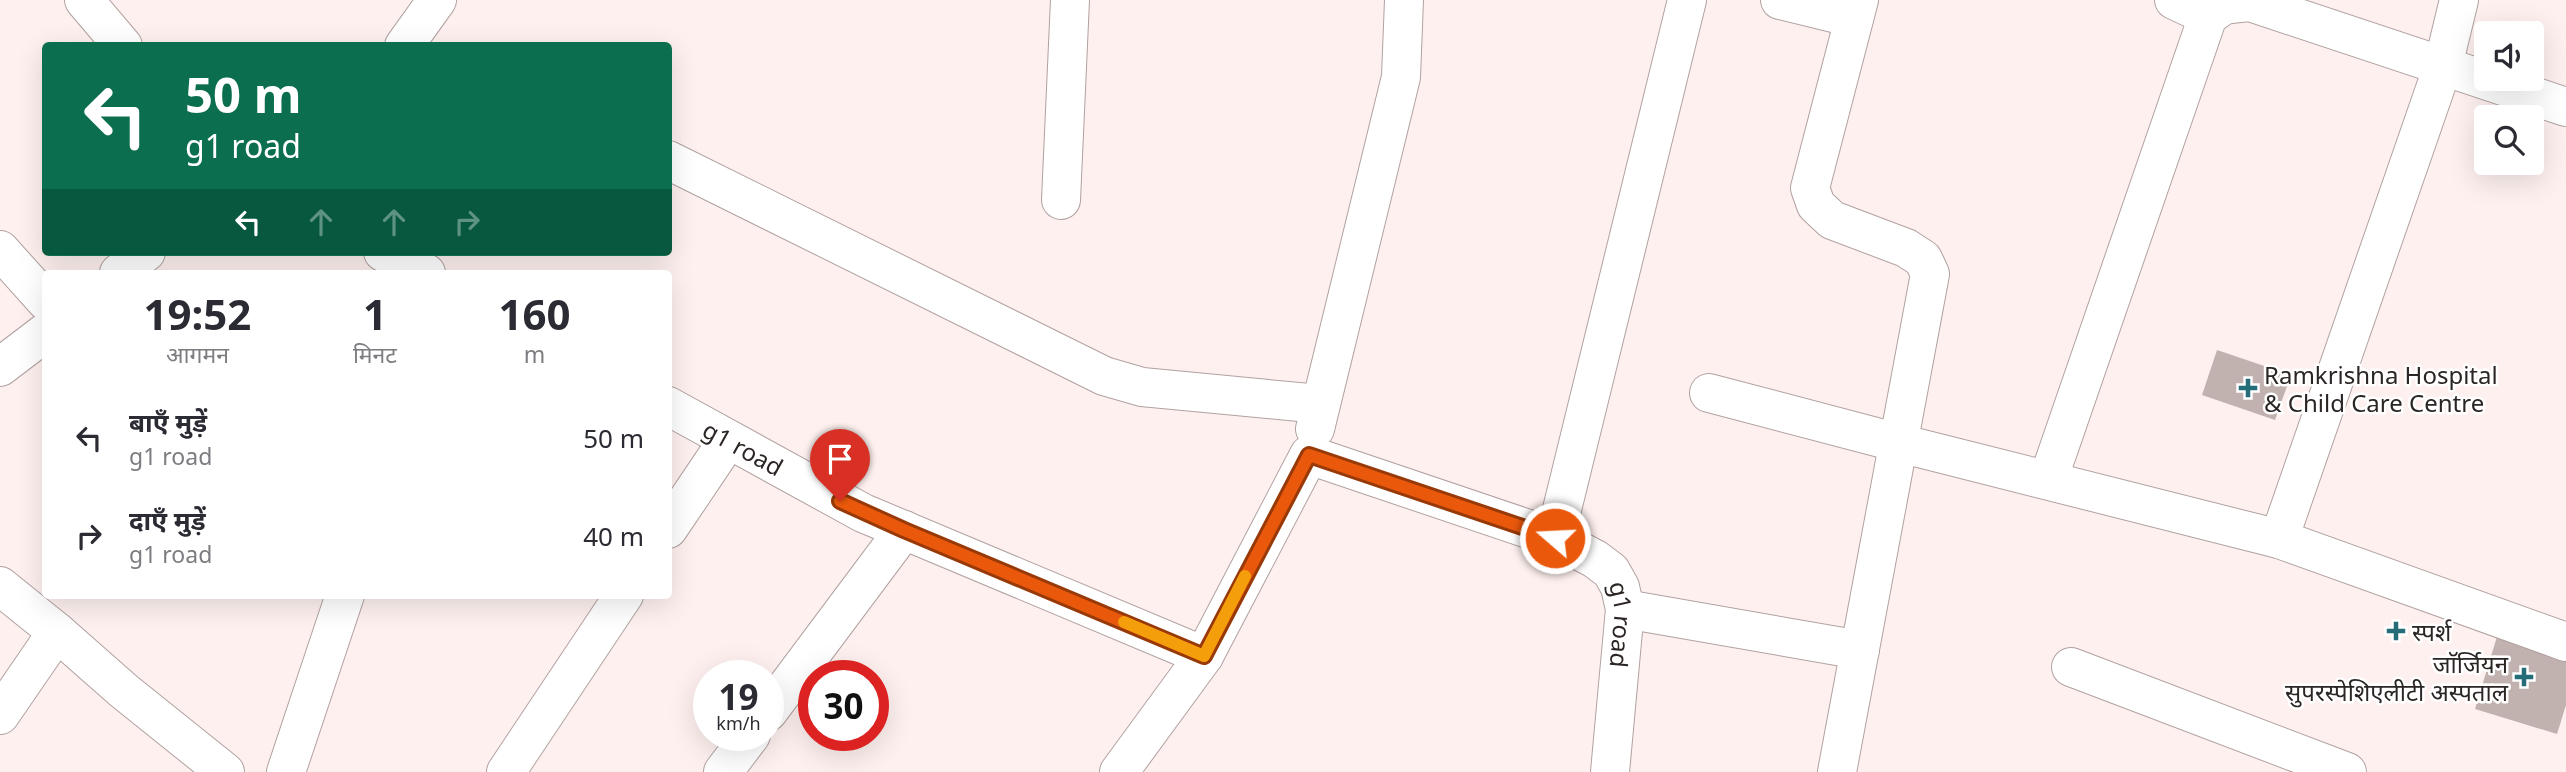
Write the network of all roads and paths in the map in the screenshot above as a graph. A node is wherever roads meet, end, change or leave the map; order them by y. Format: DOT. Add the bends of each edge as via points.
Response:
graph roads {
  1 [pos="84,0"];
  2 [pos="437,0"];
  3 [pos="1070,0"];
  4 [pos="1404,0"];
  5 [pos="1686,0"];
  6 [pos="1780,0"];
  7 [pos="2174,0"];
  8 [pos="2459,0"];
  9 [pos="1856,9"];
  10 [pos="2208,16"];
  11 [pos="120,42"];
  12 [pos="418,42"];
  13 [pos="2443,66"];
  14 [pos="2566,107"];
  15 [pos="672,162"];
  16 [pos="1061,200"];
  17 [pos="0,250"];
  18 [pos="141,256"];
  19 [pos="391,256"];
  20 [pos="124,270"];
  21 [pos="420,270"];
  22 [pos="42,297"];
  23 [pos="42,335"];
  24 [pos="0,367"];
  25 [pos="1709,393"];
  26 [pos="1320,404"];
  27 [pos="672,408"];
  28 [pos="728,440"];
  29 [pos="1899,443"];
  30 [pos="1309,455"];
  31 [pos="2048,480"];
  32 [pos="672,523"];
  33 [pos="904,530"];
  34 [pos="1555,538"];
  35 [pos="2279,538"];
  36 [pos="0,586"];
  37 [pos="344,599"];
  38 [pos="621,599"];
  39 [pos="1625,609"];
  40 [pos="57,632"];
  41 [pos="2566,642"];
  42 [pos="1860,650"];
  43 [pos="1204,656"];
  44 [pos="2071,667"];
  45 [pos="784,691"];
  46 [pos="0,716"];
  47 [pos="739,751"];
  48 [pos="225,772"];
  49 [pos="286,772"];
  50 [pos="506,772"];
  51 [pos="723,772"];
  52 [pos="1119,772"];
  53 [pos="1610,772"];
  54 [pos="1836,772"];
  55 [pos="2347,772"];
  1 -- 11 [label="street"];
  2 -- 12 [label="street"];
  3 -- 16 [label="street"];
  4 -- 26 [label="street" via="1401,77"];
  5 -- 34 [label="street"];
  6 -- 9 [label="street"];
  7 -- 10 [label="street"];
  8 -- 13 [label="street"];
  9 -- 29 [label="street" via="1810,188 1816,205 1832,220 1906,248 1923,259 1930,274"];
  10 -- 13 [label="street" via="2224,5 2250,2"];
  10 -- 31 [label="street"];
  13 -- 14 [label="street"];
  13 -- 35 [label="street"];
  15 -- 26 [label="street" via="1104,376 1142,387"];
  17 -- 22 [label="street"];
  18 -- 20 [label="street"];
  19 -- 21 [label="street"];
  23 -- 24 [label="street"];
  25 -- 29 [label="street"];
  26 -- 30 [label="street"];
  27 -- 28 [label="street, g1 road"];
  28 -- 32 [label="street"];
  28 -- 33 [label="street, g1 road" via="863,513"];
  29 -- 31 [label="street"];
  29 -- 42 [label="street"];
  30 -- 34 [label="street, g1 road"];
  30 -- 43 [label="street"];
  31 -- 35 [label="street"];
  33 -- 43 [label="street, g1 road"];
  33 -- 45 [label="street"];
  34 -- 39 [label="street, g1 road" via="1611,571"];
  35 -- 41 [label="street"];
  36 -- 40 [label="street"];
  37 -- 49 [label="street"];
  38 -- 50 [label="street"];
  39 -- 42 [label="street"];
  39 -- 53 [label="street, g1 road"];
  40 -- 46 [label="street"];
  40 -- 48 [label="street"];
  42 -- 54 [label="street"];
  43 -- 52 [label="street"];
  44 -- 55 [label="street"];
  47 -- 51 [label="street"];
}
